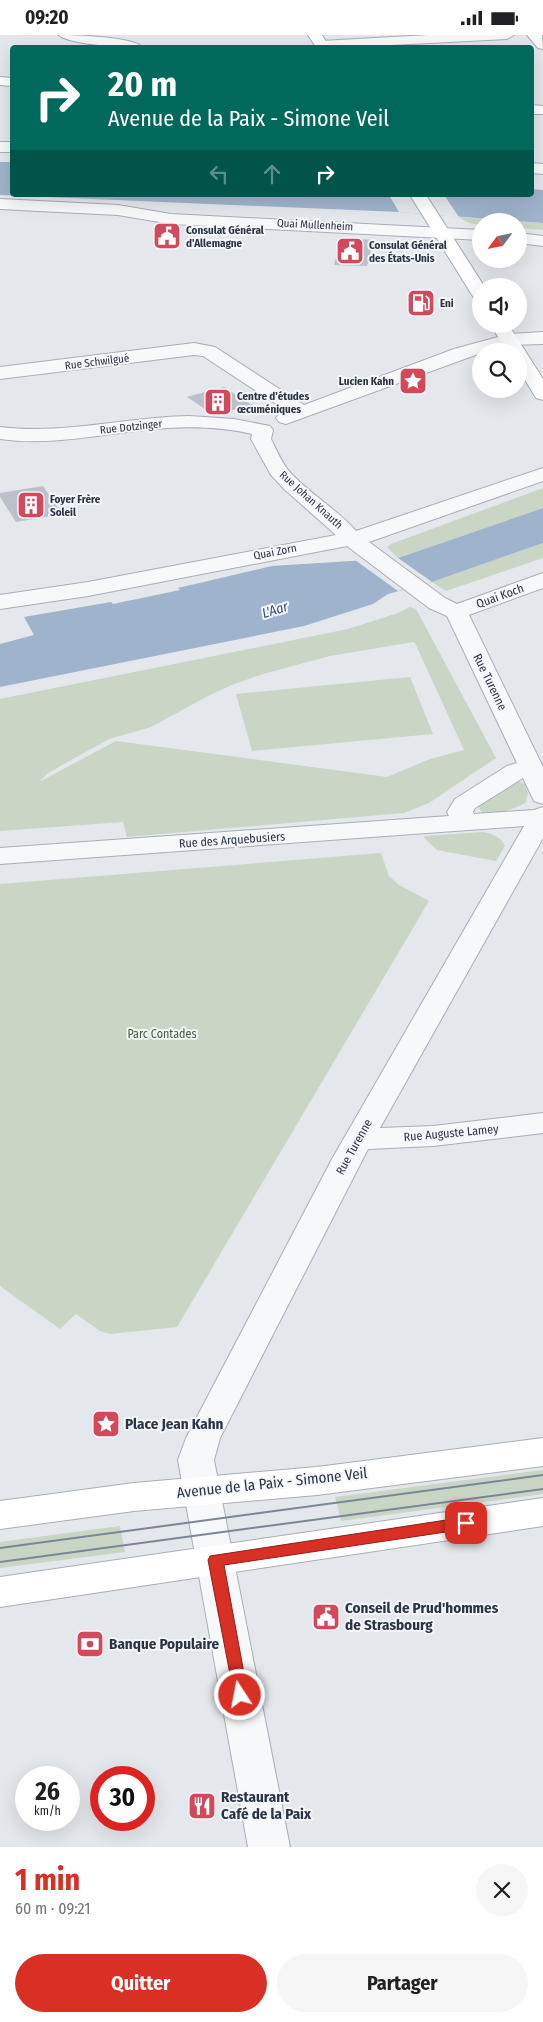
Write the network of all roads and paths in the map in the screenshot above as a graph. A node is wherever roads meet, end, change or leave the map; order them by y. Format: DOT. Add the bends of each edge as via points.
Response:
graph roads {
  1 [pos="66,35"];
  2 [pos="507,35"];
  3 [pos="534,35"];
  4 [pos="320,44"];
  5 [pos="124,45"];
  6 [pos="543,45"];
  7 [pos="419,197"];
  8 [pos="0,204"];
  9 [pos="441,231"];
  10 [pos="472,234"];
  11 [pos="528,239"];
  12 [pos="543,241"];
  13 [pos="472,281"];
  14 [pos="543,337"];
  15 [pos="527,344"];
  16 [pos="472,352"];
  17 [pos="527,368"];
  18 [pos="0,373"];
  19 [pos="543,394"];
  20 [pos="302,412"];
  21 [pos="263,430"];
  22 [pos="0,433"];
  23 [pos="543,474"];
  24 [pos="351,539"];
  25 [pos="543,580"];
  26 [pos="0,602"];
  27 [pos="456,612"];
  28 [pos="530,768"];
  29 [pos="543,811"];
  30 [pos="465,823"];
  31 [pos="0,856"];
  32 [pos="543,1123"];
  33 [pos="358,1139"];
  34 [pos="543,1451"];
  35 [pos="202,1491"];
  36 [pos="543,1512"];
  37 [pos="0,1515"];
  38 [pos="215,1560"];
  39 [pos="0,1592"];
  40 [pos="269,1847"];
  1 -- 5 [label="street"];
  2 -- 4 [label="street"];
  3 -- 6 [label="street"];
  7 -- 9 [label="main road"];
  8 -- 9 [label="street, Quai Mullenheim" via="118,210 171,219"];
  9 -- 10 [label="street, Quai Mullenheim"];
  9 -- 13 [label="main road"];
  11 -- 12 [label="street"];
  14 -- 15 [label="street"];
  16 -- 20 [label="street" via="461,353"];
  17 -- 19 [label="main road"];
  18 -- 20 [label="street, Rue Schwilgué" via="194,349 208,351"];
  20 -- 21 [label="street"];
  21 -- 22 [label="street, Rue Dotzinger" via="226,424 173,423 46,436"];
  21 -- 24 [label="street, Rue Johan Knauth" via="261,439 278,471"];
  23 -- 24 [label="street, Quai Zorn" via="380,533"];
  24 -- 26 [label="street, Quai Zorn" via="122,583"];
  24 -- 27 [label="street, Rue Johan Knauth" via="438,603"];
  25 -- 27 [label="street, Quai Koch"];
  27 -- 28 [label="street, Rue Turenne"];
  28 -- 29 [label="street, Rue Turenne"];
  28 -- 30 [label="street" via="516,771 464,804 460,812"];
  29 -- 30 [label="street, Rue des Arquebusiers"];
  29 -- 33 [label="street, Rue Turenne"];
  30 -- 31 [label="street, Rue des Arquebusiers"];
  32 -- 33 [label="street, Rue Auguste Lamey" via="433,1136"];
  33 -- 35 [label="street, Rue Turenne" via="203,1438 196,1460"];
  34 -- 35 [label="main road, Avenue de la Paix - Simone Veil" via="317,1481"];
  35 -- 37 [label="main road, Avenue de la Paix - Simone Veil"];
  35 -- 38 [label="street, Rue Turenne"];
  36 -- 38 [label="main road"];
  38 -- 39 [label="main road" via="148,1573"];
  38 -- 40 [label="street, Rue Turenne"];
}
